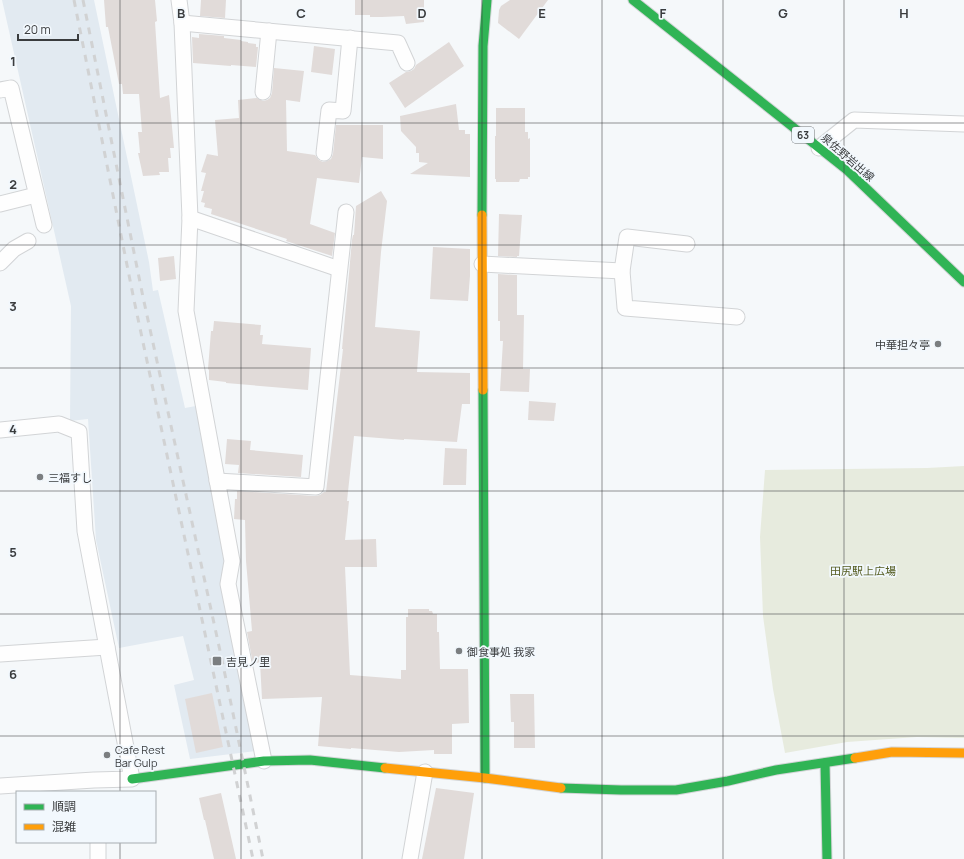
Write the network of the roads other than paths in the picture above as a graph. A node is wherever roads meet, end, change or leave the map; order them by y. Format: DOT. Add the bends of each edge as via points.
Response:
graph roads {
  1 [pos="179,0"];
  2 [pos="487,0"];
  3 [pos="633,0"];
  4 [pos="182,23"];
  5 [pos="269,31"];
  6 [pos="350,38"];
  7 [pos="407,63"];
  8 [pos="0,90"];
  9 [pos="263,92"];
  10 [pos="964,124"];
  11 [pos="819,148"];
  12 [pos="324,153"];
  13 [pos="36,195"];
  14 [pos="0,204"];
  15 [pos="346,212"];
  16 [pos="190,218"];
  17 [pos="44,225"];
  18 [pos="28,241"];
  19 [pos="687,244"];
  20 [pos="0,263"];
  21 [pos="482,264"];
  22 [pos="340,269"];
  23 [pos="622,271"];
  24 [pos="964,282"];
  25 [pos="737,317"];
  26 [pos="0,430"];
  27 [pos="217,481"];
  28 [pos="107,647"];
  29 [pos="0,654"];
  30 [pos="964,753"];
  31 [pos="264,761"];
  32 [pos="825,763"];
  33 [pos="424,772"];
  34 [pos="485,778"];
  35 [pos="132,779"];
  36 [pos="0,786"];
  37 [pos="94,786"];
  38 [pos="98,843"];
  39 [pos="98,859"];
  40 [pos="410,859"];
  41 [pos="827,859"];
  1 -- 4 [label="street"];
  2 -- 21 [label="street" via="483,46"];
  3 -- 11 [label="street, 泉佐野岩出線 / 63"];
  4 -- 5 [label="street"];
  4 -- 16 [label="street"];
  5 -- 6 [label="street"];
  5 -- 9 [label="street"];
  6 -- 7 [label="street" via="398,43"];
  6 -- 12 [label="street" via="343,111 329,110"];
  8 -- 13 [label="street" via="11,88"];
  10 -- 11 [label="street" via="854,120"];
  11 -- 24 [label="street, 泉佐野岩出線 / 63" via="847,170"];
  13 -- 14 [label="street"];
  13 -- 17 [label="street"];
  15 -- 22 [label="street"];
  16 -- 22 [label="street"];
  16 -- 27 [label="street" via="186,310"];
  18 -- 20 [label="street" via="14,249"];
  19 -- 23 [label="street" via="627,237"];
  21 -- 23 [label="street"];
  21 -- 34 [label="street"];
  22 -- 27 [label="street" via="316,487"];
  23 -- 25 [label="street" via="625,308"];
  26 -- 28 [label="street" via="59,424 79,432 85,531"];
  27 -- 31 [label="street" via="232,561 228,584"];
  28 -- 29 [label="street"];
  28 -- 35 [label="street"];
  30 -- 32 [label="street" via="892,752"];
  31 -- 33 [label="street" via="310,760"];
  31 -- 35 [label="street"];
  32 -- 34 [label="street" via="676,790 555,788"];
  32 -- 41 [label="street"];
  33 -- 34 [label="street"];
  33 -- 40 [label="street"];
  35 -- 37 [label="street"];
  36 -- 37 [label="street"];
  38 -- 39 [label="street"];
}
